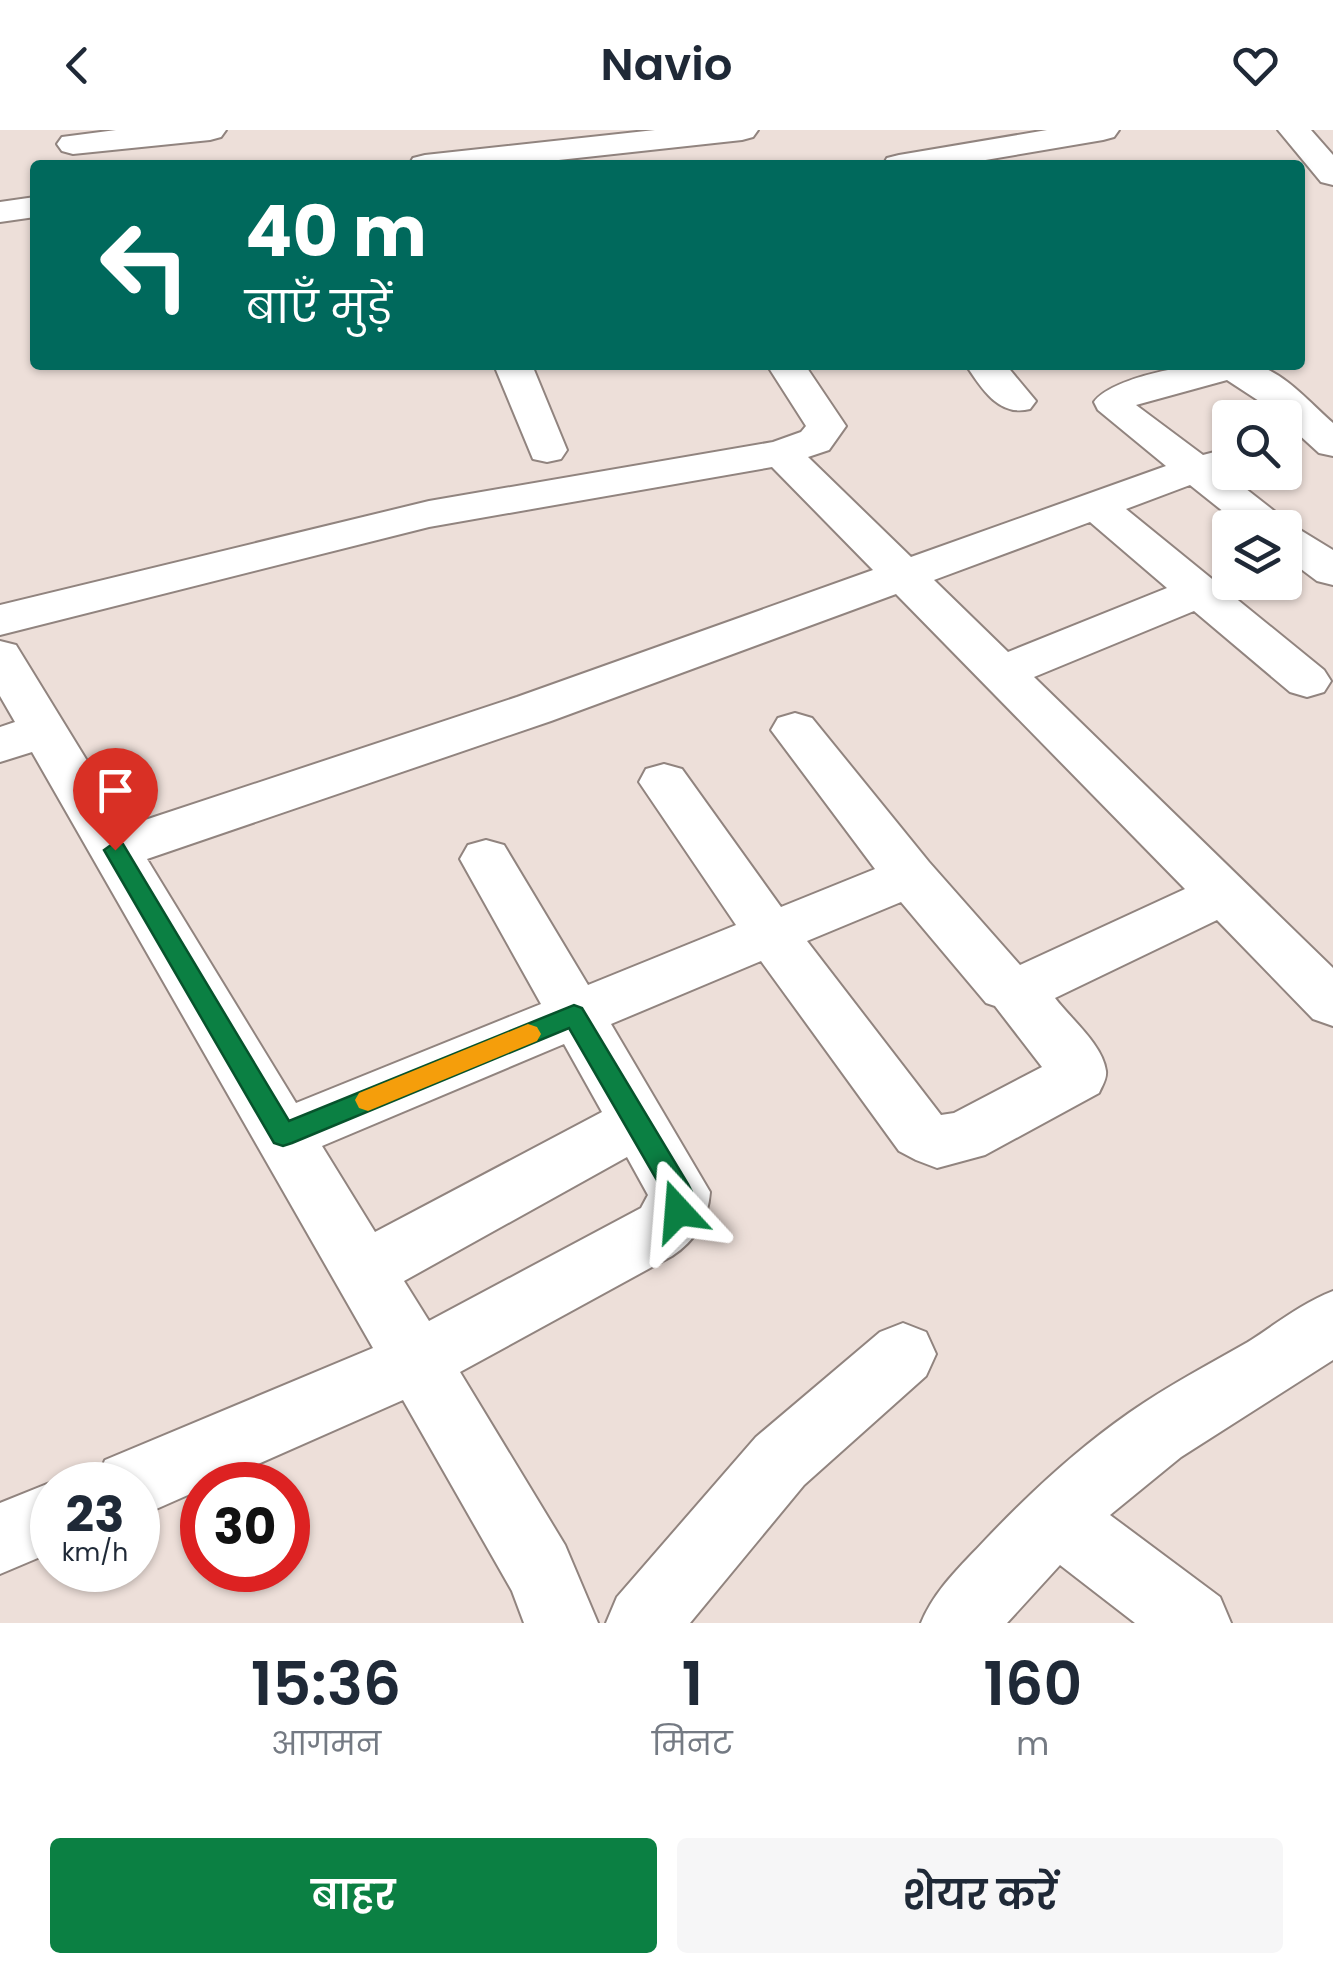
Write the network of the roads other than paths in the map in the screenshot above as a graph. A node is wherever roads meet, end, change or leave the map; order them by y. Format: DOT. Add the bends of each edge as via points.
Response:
graph roads {
  1 [pos="210,130"];
  2 [pos="742,130"];
  3 [pos="1103,130"];
  4 [pos="1294,130"];
  5 [pos="707,132"];
  6 [pos="74,146"];
  7 [pos="983,158"];
  8 [pos="468,160"];
  9 [pos="727,160"];
  10 [pos="1333,175"];
  11 [pos="30,207"];
  12 [pos="0,212"];
  13 [pos="515,370"];
  14 [pos="789,370"];
  15 [pos="989,370"];
  16 [pos="1214,370"];
  17 [pos="1239,370"];
  18 [pos="1277,400"];
  19 [pos="1016,401"];
  20 [pos="548,450"];
  21 [pos="780,454"];
  22 [pos="1212,465"];
  23 [pos="1241,490"];
  24 [pos="1096,506"];
  25 [pos="1304,543"];
  26 [pos="904,577"];
  27 [pos="1199,592"];
  28 [pos="0,620"];
  29 [pos="0,656"];
  30 [pos="1004,671"];
  31 [pos="1307,681"];
  32 [pos="795,730"];
  33 [pos="22,738"];
  34 [pos="664,782"];
  35 [pos="115,850"];
  36 [pos="486,860"];
  37 [pos="910,876"];
  38 [pos="1223,894"];
  39 [pos="771,934"];
  40 [pos="1014,990"];
  41 [pos="1333,1003"];
  42 [pos="574,1015"];
  43 [pos="638,1122"];
  44 [pos="283,1135"];
  45 [pos="363,1271"];
  46 [pos="1333,1321"];
  47 [pos="902,1354"];
  48 [pos="416,1360"];
  49 [pos="160,1472"];
  50 [pos="1056,1518"];
  51 [pos="30,1526"];
  52 [pos="0,1538"];
  53 [pos="561,1623"];
  54 [pos="642,1623"];
  55 [pos="958,1623"];
  56 [pos="1194,1623"];
  1 -- 6 [label="street"];
  2 -- 5 [label="street"];
  3 -- 7 [label="street"];
  4 -- 10 [label="street"];
  5 -- 8 [label="street"];
  5 -- 9 [label="street"];
  11 -- 12 [label="street"];
  13 -- 20 [label="street"];
  14 -- 21 [label="street" via="826,426 815,441"];
  15 -- 19 [label="street"];
  16 -- 22 [label="street" via="1114,402"];
  17 -- 18 [label="street"];
  21 -- 26 [label="street"];
  21 -- 28 [label="street" via="430,514"];
  22 -- 24 [label="street"];
  23 -- 25 [label="street"];
  24 -- 26 [label="street"];
  24 -- 27 [label="street"];
  26 -- 30 [label="street"];
  26 -- 35 [label="street"];
  27 -- 30 [label="street"];
  27 -- 31 [label="street"];
  29 -- 33 [label="street"];
  30 -- 38 [label="street"];
  32 -- 37 [label="street"];
  33 -- 35 [label="street"];
  34 -- 39 [label="street"];
  35 -- 44 [label="street"];
  36 -- 42 [label="street"];
  37 -- 39 [label="street"];
  37 -- 40 [label="street" via="998,981"];
  38 -- 40 [label="street"];
  38 -- 41 [label="street"];
  39 -- 40 [label="street" via="920,1133 937,1142 964,1137 1078,1076"];
  39 -- 42 [label="street"];
  42 -- 43 [label="street"];
  42 -- 44 [label="street"];
  43 -- 45 [label="street"];
  43 -- 48 [label="street" via="679,1192 668,1226"];
  44 -- 45 [label="street"];
  45 -- 48 [label="street"];
  46 -- 50 [label="street" via="1135,1449"];
  47 -- 54 [label="street" via="780,1461"];
  48 -- 49 [label="street"];
  48 -- 53 [label="street" via="540,1570"];
  50 -- 55 [label="street"];
  50 -- 56 [label="street"];
  51 -- 52 [label="street"];
}
